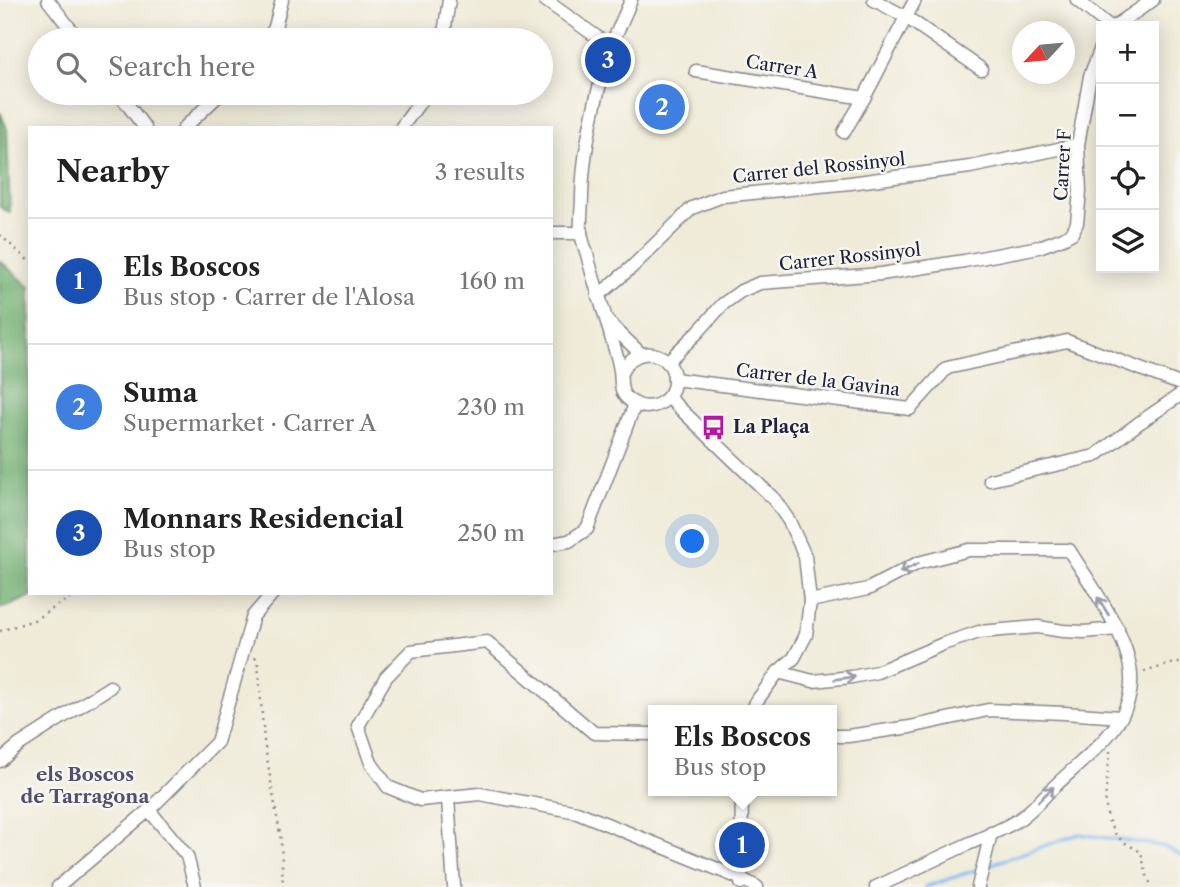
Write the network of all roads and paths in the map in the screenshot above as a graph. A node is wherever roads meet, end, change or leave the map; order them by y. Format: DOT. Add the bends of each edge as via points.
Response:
graph roads {
  1 [pos="282,0"];
  2 [pos="449,0"];
  3 [pos="545,0"];
  4 [pos="631,0"];
  5 [pos="874,0"];
  6 [pos="915,0"];
  7 [pos="1077,0"];
  8 [pos="1153,0"];
  9 [pos="50,1"];
  10 [pos="906,17"];
  11 [pos="1103,21"];
  12 [pos="1122,21"];
  13 [pos="70,28"];
  14 [pos="274,28"];
  15 [pos="445,28"];
  16 [pos="611,47"];
  17 [pos="1096,61"];
  18 [pos="981,69"];
  19 [pos="695,71"];
  20 [pos="864,98"];
  21 [pos="128,105"];
  22 [pos="208,105"];
  23 [pos="418,105"];
  24 [pos="144,126"];
  25 [pos="186,126"];
  26 [pos="402,126"];
  27 [pos="844,132"];
  28 [pos="1078,145"];
  29 [pos="553,233"];
  30 [pos="581,233"];
  31 [pos="0,235"];
  32 [pos="1063,238"];
  33 [pos="28,260"];
  34 [pos="598,296"];
  35 [pos="607,322"];
  36 [pos="641,354"];
  37 [pos="667,362"];
  38 [pos="621,373"];
  39 [pos="674,379"];
  40 [pos="1180,384"];
  41 [pos="1180,395"];
  42 [pos="668,397"];
  43 [pos="635,404"];
  44 [pos="990,480"];
  45 [pos="553,544"];
  46 [pos="75,595"];
  47 [pos="271,595"];
  48 [pos="810,601"];
  49 [pos="1118,629"];
  50 [pos="0,631"];
  51 [pos="247,642"];
  52 [pos="1180,663"];
  53 [pos="778,672"];
  54 [pos="1130,676"];
  55 [pos="110,687"];
  56 [pos="755,705"];
  57 [pos="1121,717"];
  58 [pos="1111,732"];
  59 [pos="648,734"];
  60 [pos="837,736"];
  61 [pos="0,761"];
  62 [pos="742,796"];
  63 [pos="448,798"];
  64 [pos="149,810"];
  65 [pos="991,834"];
  66 [pos="980,882"];
  67 [pos="741,883"];
  68 [pos="58,887"];
  69 [pos="195,887"];
  70 [pos="283,887"];
  71 [pos="454,887"];
  72 [pos="757,887"];
  73 [pos="876,887"];
  74 [pos="1152,887"];
  1 -- 14 [label="street"];
  2 -- 15 [label="street"];
  3 -- 16 [label="street"];
  4 -- 16 [label="street"];
  5 -- 10 [label="street"];
  6 -- 10 [label="street"];
  7 -- 11 [label="street"];
  8 -- 12 [label="street"];
  9 -- 13 [label="street"];
  10 -- 18 [label="street"];
  10 -- 20 [label="street"];
  16 -- 30 [label="street" via="591,115"];
  17 -- 28 [label="street, Carrer F"];
  19 -- 20 [label="street, Carrer A"];
  20 -- 27 [label="street"];
  21 -- 24 [label="street"];
  22 -- 25 [label="street"];
  23 -- 26 [label="street"];
  28 -- 32 [label="street, Carrer F" via="1077,223"];
  28 -- 34 [label="street, Carrer del Rossinyol" via="970,167 723,196 692,208"];
  29 -- 30 [label="street"];
  30 -- 34 [label="street"];
  31 -- 33 [label="path"];
  32 -- 37 [label="street, Carrer Rossinyol" via="1039,247 881,274 760,283 723,304"];
  34 -- 35 [label="street"];
  35 -- 36 [label="street"];
  35 -- 38 [label="street"];
  36 -- 37 [label="street" via="650,353"];
  36 -- 38 [label="street" via="625,363"];
  37 -- 39 [label="street"];
  38 -- 43 [label="street" via="622,391"];
  39 -- 40 [label="street, Carrer de la Gavina" via="910,409 947,368 1067,341"];
  39 -- 42 [label="street"];
  41 -- 44 [label="street" via="1095,456"];
  42 -- 43 [label="street" via="653,406"];
  42 -- 48 [label="street" via="774,499 805,556"];
  43 -- 45 [label="street" via="587,529 569,541"];
  46 -- 50 [label="path" via="33,620"];
  47 -- 51 [label="street" via="253,616"];
  49 -- 48 [label="street, one-way" via="1069,550 969,550 918,563 868,589"];
  48 -- 53 [label="street" via="806,635 794,657"];
  53 -- 49 [label="street, one-way" via="813,681 852,677 877,672 979,632 1038,627"];
  49 -- 54 [label="street"];
  51 -- 64 [label="street" via="217,742"];
  51 -- 70 [label="path" via="258,662"];
  52 -- 54 [label="path"];
  53 -- 56 [label="street"];
  54 -- 57 [label="street" via="1128,702"];
  55 -- 61 [label="street"];
  57 -- 58 [label="street"];
  57 -- 60 [label="street" via="988,710"];
  65 -- 58 [label="street, one-way" via="1021,817"];
  58 -- 74 [label="path" via="1107,819 1119,838 1141,852"];
  59 -- 63 [label="street" via="594,733 487,642 411,651 386,677 358,726 371,763 388,787 420,800"];
  62 -- 67 [label="street"];
  63 -- 67 [label="street" via="480,794 578,812"];
  63 -- 71 [label="street"];
  64 -- 68 [label="street"];
  64 -- 69 [label="street" via="187,856"];
  65 -- 66 [label="street"];
  65 -- 73 [label="street"];
  67 -- 72 [label="street"];
}
